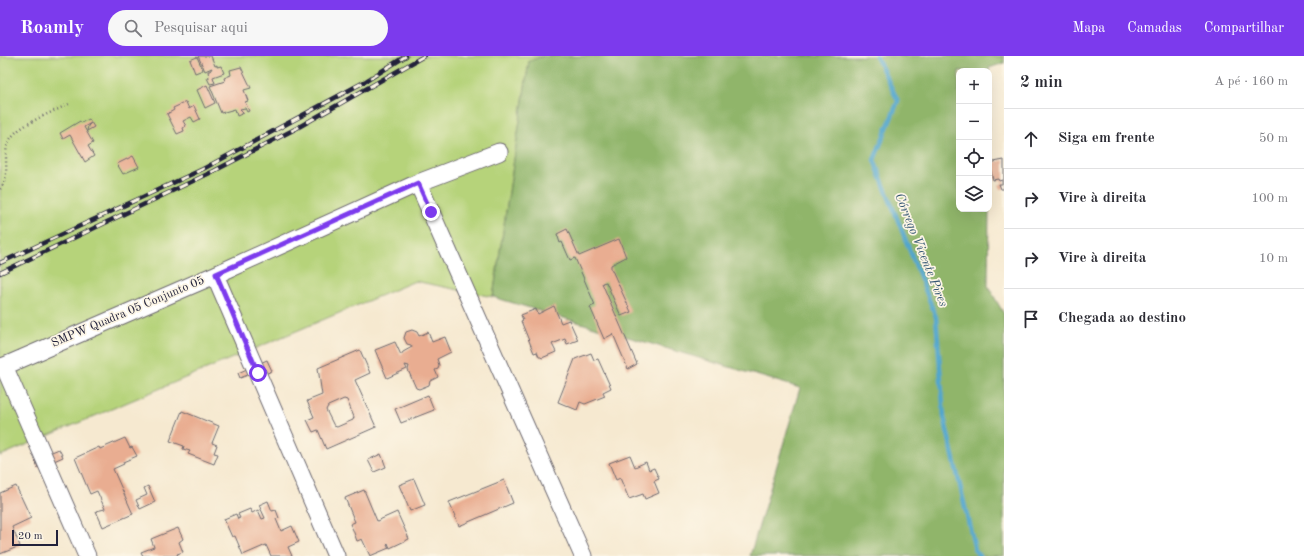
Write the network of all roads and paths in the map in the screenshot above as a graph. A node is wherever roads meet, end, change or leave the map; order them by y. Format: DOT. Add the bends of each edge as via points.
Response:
graph roads {
  1 [pos="69,104"];
  2 [pos="499,152"];
  3 [pos="418,183"];
  4 [pos="0,189"];
  5 [pos="216,274"];
  6 [pos="2,367"];
  7 [pos="86,556"];
  8 [pos="336,556"];
  9 [pos="583,556"];
  1 -- 4 [label="path" via="21,128 11,137 6,153 6,177"];
  2 -- 3 [label="street, SMPW Quadra 05 Conjunto 05"];
  3 -- 5 [label="street, SMPW Quadra 05 Conjunto 05"];
  3 -- 9 [label="street"];
  5 -- 6 [label="street, SMPW Quadra 05 Conjunto 05"];
  5 -- 8 [label="street"];
  6 -- 7 [label="street"];
}
